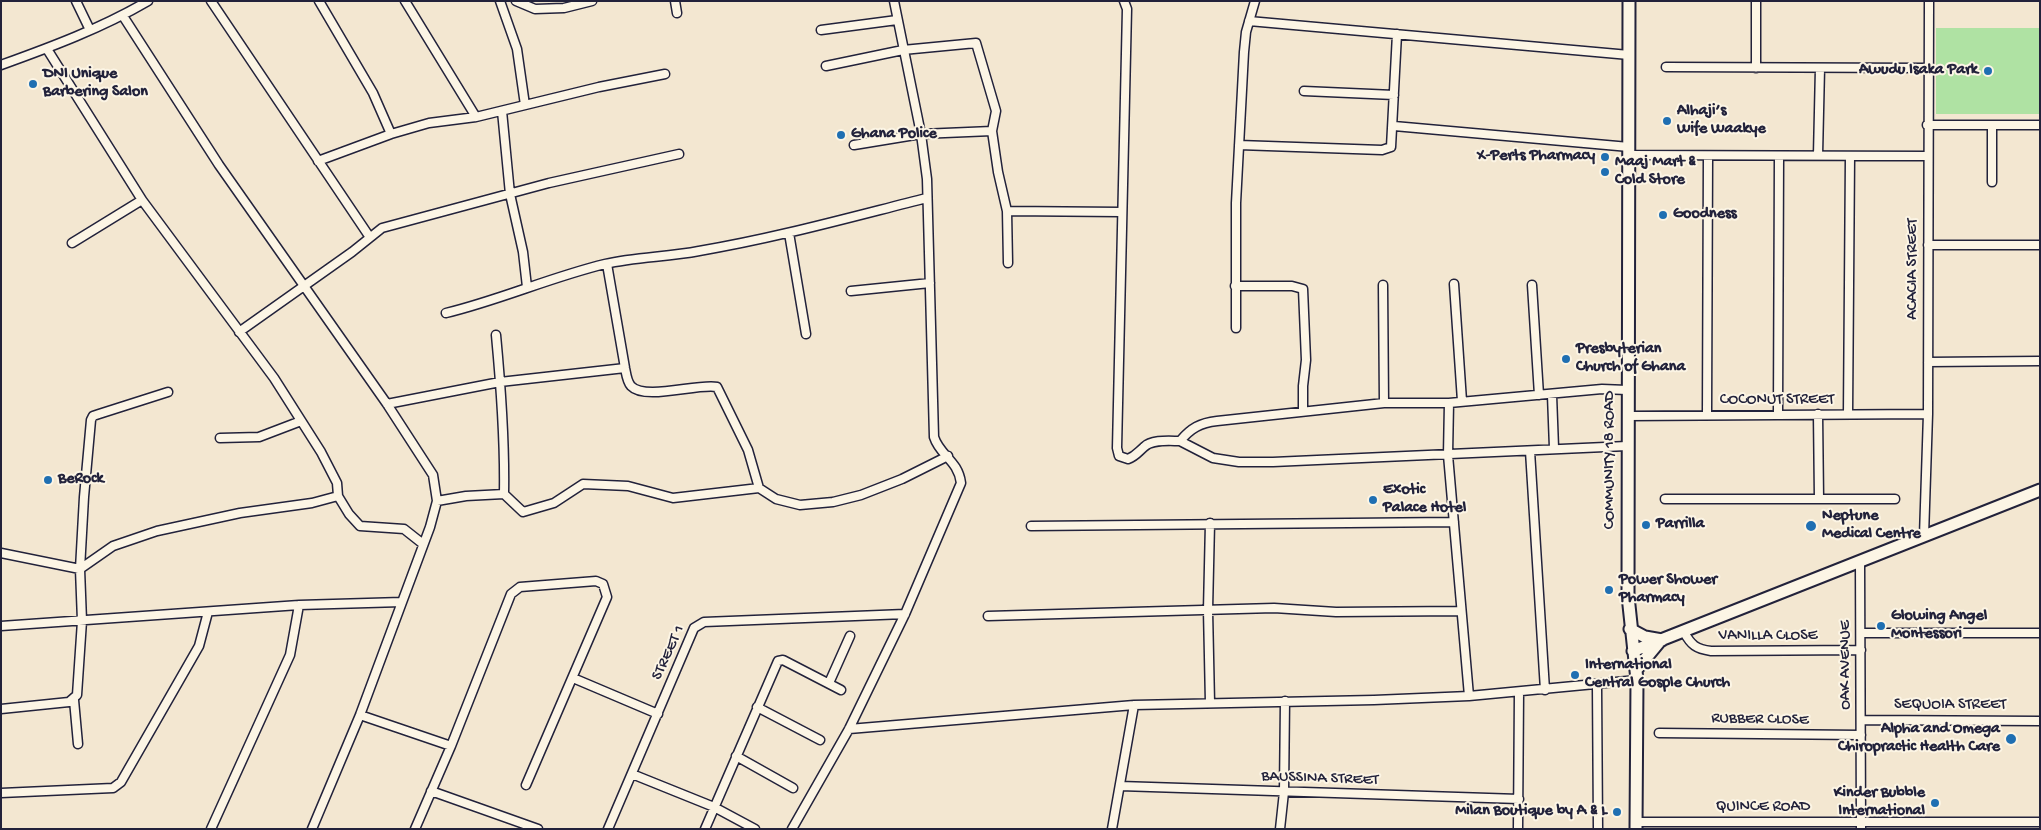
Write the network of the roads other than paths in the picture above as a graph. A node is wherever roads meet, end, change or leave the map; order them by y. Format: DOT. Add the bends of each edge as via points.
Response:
graph roads {
  1 [pos="76,1"];
  2 [pos="148,1"];
  3 [pos="211,1"];
  4 [pos="319,1"];
  5 [pos="405,1"];
  6 [pos="506,1"];
  7 [pos="516,1"];
  8 [pos="592,1"];
  9 [pos="675,1"];
  10 [pos="894,1"];
  11 [pos="1124,1"];
  12 [pos="1255,1"];
  13 [pos="1629,1"];
  14 [pos="1756,1"];
  15 [pos="1929,1"];
  16 [pos="500,2"];
  17 [pos="677,13"];
  18 [pos="123,16"];
  19 [pos="897,20"];
  20 [pos="1249,21"];
  21 [pos="90,30"];
  22 [pos="821,30"];
  23 [pos="1397,34"];
  24 [pos="47,49"];
  25 [pos="903,50"];
  26 [pos="1629,55"];
  27 [pos="1,65"];
  28 [pos="826,66"];
  29 [pos="1666,67"];
  30 [pos="1756,68"];
  31 [pos="1820,68"];
  32 [pos="1928,68"];
  33 [pos="665,74"];
  34 [pos="1304,90"];
  35 [pos="1394,95"];
  36 [pos="525,105"];
  37 [pos="502,111"];
  38 [pos="476,117"];
  39 [pos="1928,125"];
  40 [pos="1992,125"];
  41 [pos="2040,125"];
  42 [pos="1394,126"];
  43 [pos="992,131"];
  44 [pos="391,134"];
  45 [pos="921,134"];
  46 [pos="854,145"];
  47 [pos="1239,146"];
  48 [pos="1629,151"];
  49 [pos="679,154"];
  50 [pos="1708,156"];
  51 [pos="1779,156"];
  52 [pos="1818,156"];
  53 [pos="1850,156"];
  54 [pos="1928,156"];
  55 [pos="318,161"];
  56 [pos="1992,182"];
  57 [pos="510,194"];
  58 [pos="927,198"];
  59 [pos="142,200"];
  60 [pos="1008,211"];
  61 [pos="1121,212"];
  62 [pos="789,233"];
  63 [pos="369,236"];
  64 [pos="72,243"];
  65 [pos="1928,245"];
  66 [pos="2040,245"];
  67 [pos="1008,263"];
  68 [pos="607,264"];
  69 [pos="930,283"];
  70 [pos="1454,284"];
  71 [pos="1383,285"];
  72 [pos="1532,285"];
  73 [pos="304,286"];
  74 [pos="1236,286"];
  75 [pos="527,287"];
  76 [pos="851,291"];
  77 [pos="446,313"];
  78 [pos="1236,328"];
  79 [pos="239,332"];
  80 [pos="806,334"];
  81 [pos="496,335"];
  82 [pos="2040,361"];
  83 [pos="1928,362"];
  84 [pos="625,368"];
  85 [pos="500,382"];
  86 [pos="1627,390"];
  87 [pos="168,392"];
  88 [pos="1552,395"];
  89 [pos="1539,396"];
  90 [pos="1462,401"];
  91 [pos="1449,402"];
  92 [pos="1384,403"];
  93 [pos="386,404"];
  94 [pos="1303,411"];
  95 [pos="1707,414"];
  96 [pos="1778,414"];
  97 [pos="1818,414"];
  98 [pos="1848,414"];
  99 [pos="1928,414"];
  100 [pos="1627,416"];
  101 [pos="302,421"];
  102 [pos="220,438"];
  103 [pos="1180,441"];
  104 [pos="1627,446"];
  105 [pos="1554,448"];
  106 [pos="1530,450"];
  107 [pos="1448,455"];
  108 [pos="948,456"];
  109 [pos="759,488"];
  110 [pos="2040,490"];
  111 [pos="504,494"];
  112 [pos="338,496"];
  113 [pos="1664,499"];
  114 [pos="1818,499"];
  115 [pos="1895,499"];
  116 [pos="437,501"];
  117 [pos="1454,522"];
  118 [pos="1210,523"];
  119 [pos="1031,526"];
  120 [pos="1924,536"];
  121 [pos="424,544"];
  122 [pos="1,553"];
  123 [pos="1860,562"];
  124 [pos="80,569"];
  125 [pos="402,602"];
  126 [pos="299,605"];
  127 [pos="1208,610"];
  128 [pos="1461,611"];
  129 [pos="208,612"];
  130 [pos="905,614"];
  131 [pos="988,616"];
  132 [pos="82,621"];
  133 [pos="1,626"];
  134 [pos="1630,629"];
  135 [pos="1684,632"];
  136 [pos="1862,633"];
  137 [pos="2040,633"];
  138 [pos="850,636"];
  139 [pos="1662,640"];
  140 [pos="1861,650"];
  141 [pos="1632,651"];
  142 [pos="1636,675"];
  143 [pos="573,678"];
  144 [pos="829,683"];
  145 [pos="1597,686"];
  146 [pos="840,690"];
  147 [pos="1545,690"];
  148 [pos="1519,692"];
  149 [pos="1469,696"];
  150 [pos="74,700"];
  151 [pos="1285,701"];
  152 [pos="1210,702"];
  153 [pos="1134,705"];
  154 [pos="757,707"];
  155 [pos="1,709"];
  156 [pos="658,714"];
  157 [pos="360,715"];
  158 [pos="1861,720"];
  159 [pos="2040,720"];
  160 [pos="849,729"];
  161 [pos="1659,733"];
  162 [pos="1861,735"];
  163 [pos="820,740"];
  164 [pos="78,744"];
  165 [pos="451,746"];
  166 [pos="736,756"];
  167 [pos="632,774"];
  168 [pos="526,785"];
  169 [pos="1120,786"];
  170 [pos="793,788"];
  171 [pos="431,791"];
  172 [pos="1284,792"];
  173 [pos="1,793"];
  174 [pos="1519,799"];
  175 [pos="714,807"];
  176 [pos="2040,822"];
  177 [pos="1636,825"];
  178 [pos="1861,826"];
  179 [pos="211,829"];
  180 [pos="312,829"];
  181 [pos="415,829"];
  182 [pos="538,829"];
  183 [pos="608,829"];
  184 [pos="705,829"];
  185 [pos="755,829"];
  186 [pos="792,829"];
  187 [pos="1112,829"];
  188 [pos="1280,829"];
  189 [pos="1518,829"];
  190 [pos="1598,829"];
  1 -- 21 [label="street"];
  2 -- 18 [label="street"];
  3 -- 55 [label="street"];
  4 -- 44 [label="street" via="373,93"];
  5 -- 38 [label="street"];
  6 -- 16 [label="street"];
  7 -- 8 [label="street" via="535,9 564,8"];
  9 -- 17 [label="street"];
  10 -- 19 [label="street"];
  11 -- 61 [label="street" via="1127,9"];
  12 -- 20 [label="street"];
  13 -- 26 [label="main road, COMMUNITY 18 ROAD"];
  14 -- 30 [label="street"];
  15 -- 32 [label="street, ACACIA STREET"];
  16 -- 36 [label="street" via="517,49"];
  18 -- 21 [label="street"];
  18 -- 73 [label="street" via="219,165"];
  19 -- 22 [label="street"];
  19 -- 25 [label="street"];
  20 -- 23 [label="street"];
  20 -- 47 [label="street" via="1244,52"];
  21 -- 24 [label="street"];
  23 -- 26 [label="street"];
  23 -- 35 [label="street"];
  24 -- 27 [label="street"];
  24 -- 59 [label="street"];
  25 -- 28 [label="street"];
  25 -- 43 [label="street" via="976,43 996,111"];
  25 -- 45 [label="street"];
  26 -- 48 [label="main road, COMMUNITY 18 ROAD"];
  29 -- 30 [label="street"];
  30 -- 31 [label="street"];
  31 -- 32 [label="street"];
  31 -- 52 [label="street"];
  32 -- 39 [label="street, ACACIA STREET"];
  33 -- 36 [label="street"];
  34 -- 35 [label="street"];
  35 -- 42 [label="street"];
  36 -- 37 [label="street"];
  37 -- 38 [label="street"];
  37 -- 57 [label="street"];
  38 -- 44 [label="street" via="429,123"];
  39 -- 40 [label="street"];
  39 -- 54 [label="street, ACACIA STREET"];
  40 -- 41 [label="street"];
  40 -- 56 [label="street"];
  42 -- 47 [label="street" via="1391,148 1387,150"];
  42 -- 48 [label="street"];
  43 -- 45 [label="street"];
  43 -- 60 [label="street"];
  44 -- 55 [label="street"];
  45 -- 46 [label="street"];
  45 -- 58 [label="street"];
  47 -- 74 [label="street"];
  48 -- 50 [label="street"];
  48 -- 86 [label="main road, COMMUNITY 18 ROAD"];
  49 -- 57 [label="street"];
  50 -- 51 [label="street"];
  50 -- 95 [label="street"];
  51 -- 52 [label="street"];
  51 -- 96 [label="street"];
  52 -- 53 [label="street"];
  53 -- 54 [label="street"];
  53 -- 98 [label="street"];
  54 -- 65 [label="street, ACACIA STREET"];
  55 -- 63 [label="street"];
  57 -- 63 [label="street" via="391,225"];
  57 -- 75 [label="street"];
  58 -- 62 [label="street"];
  58 -- 69 [label="street"];
  59 -- 64 [label="street"];
  59 -- 79 [label="street"];
  60 -- 61 [label="street"];
  60 -- 67 [label="street"];
  61 -- 103 [label="street" via="1116,448 1119,456 1128,459 1137,456 1145,445"];
  62 -- 68 [label="street" via="698,252"];
  62 -- 80 [label="street"];
  63 -- 73 [label="street"];
  65 -- 66 [label="street"];
  65 -- 83 [label="street, ACACIA STREET"];
  68 -- 75 [label="street"];
  68 -- 84 [label="street"];
  69 -- 76 [label="street"];
  69 -- 108 [label="street" via="934,437 936,444"];
  70 -- 90 [label="street"];
  71 -- 92 [label="street"];
  72 -- 89 [label="street"];
  73 -- 79 [label="street"];
  73 -- 93 [label="street"];
  74 -- 78 [label="street"];
  74 -- 94 [label="street" via="1292,286 1302,289 1306,360"];
  75 -- 77 [label="street" via="486,304"];
  79 -- 101 [label="street"];
  81 -- 85 [label="street"];
  82 -- 83 [label="street"];
  83 -- 99 [label="street, ACACIA STREET"];
  84 -- 85 [label="street"];
  84 -- 109 [label="street" via="635,389 654,392 717,387 748,450"];
  85 -- 93 [label="street"];
  85 -- 111 [label="street" via="506,478"];
  86 -- 88 [label="street" via="1602,389"];
  86 -- 100 [label="main road, COMMUNITY 18 ROAD"];
  87 -- 124 [label="street" via="93,416 91,420"];
  88 -- 89 [label="street"];
  88 -- 105 [label="street"];
  89 -- 90 [label="street"];
  90 -- 91 [label="street"];
  91 -- 92 [label="street"];
  91 -- 107 [label="street"];
  92 -- 94 [label="street"];
  93 -- 116 [label="street" via="433,475"];
  94 -- 103 [label="street" via="1202,423 1190,429"];
  95 -- 96 [label="street, COCONUT STREET"];
  95 -- 100 [label="street, COCONUT STREET"];
  96 -- 97 [label="street, COCONUT STREET"];
  97 -- 98 [label="street, COCONUT STREET"];
  97 -- 114 [label="street"];
  98 -- 99 [label="street, COCONUT STREET"];
  99 -- 120 [label="street, ACACIA STREET"];
  100 -- 104 [label="main road, COMMUNITY 18 ROAD"];
  101 -- 102 [label="street" via="259,437"];
  101 -- 112 [label="street" via="337,484"];
  103 -- 107 [label="street" via="1213,458 1239,462"];
  104 -- 105 [label="street"];
  104 -- 134 [label="main road, COMMUNITY 18 ROAD"];
  105 -- 106 [label="street"];
  106 -- 107 [label="street"];
  106 -- 147 [label="street"];
  107 -- 117 [label="street"];
  108 -- 109 [label="street" via="869,492 833,502 800,505 776,499"];
  108 -- 130 [label="street" via="960,473 961,483"];
  109 -- 111 [label="street" via="673,498 628,486 583,484 554,503 523,512"];
  110 -- 120 [label="main road"];
  111 -- 116 [label="street"];
  112 -- 121 [label="street" via="360,526 404,529"];
  112 -- 124 [label="street" via="157,531 113,546"];
  113 -- 114 [label="street"];
  114 -- 115 [label="street"];
  116 -- 121 [label="street"];
  117 -- 118 [label="street"];
  117 -- 128 [label="street"];
  118 -- 119 [label="street"];
  118 -- 127 [label="street"];
  120 -- 123 [label="main road"];
  121 -- 125 [label="street"];
  122 -- 124 [label="street"];
  123 -- 135 [label="main road"];
  123 -- 136 [label="street, OAK AVENUE"];
  124 -- 132 [label="street"];
  125 -- 126 [label="street"];
  125 -- 157 [label="street"];
  126 -- 129 [label="street"];
  126 -- 179 [label="street" via="290,655"];
  127 -- 128 [label="street"];
  127 -- 131 [label="street"];
  127 -- 152 [label="street"];
  128 -- 149 [label="street"];
  129 -- 132 [label="street"];
  129 -- 173 [label="street" via="199,646 121,782 113,788"];
  130 -- 156 [label="street, STREET 1" via="699,624 692,631"];
  130 -- 160 [label="street"];
  132 -- 133 [label="street"];
  132 -- 150 [label="street"];
  134 -- 139 [label="main road" via="1645,637"];
  134 -- 141 [label="main road, COMMUNITY 18 ROAD"];
  135 -- 139 [label="main road"];
  135 -- 140 [label="street, VANILLA CLOSE" via="1691,644 1711,651"];
  136 -- 137 [label="street"];
  136 -- 140 [label="street, OAK AVENUE"];
  138 -- 144 [label="street"];
  139 -- 141 [label="main road"];
  139 -- 142 [label="main road"];
  140 -- 158 [label="street, OAK AVENUE"];
  141 -- 142 [label="main road, COMMUNITY 18 ROAD"];
  142 -- 145 [label="street"];
  142 -- 177 [label="main road, COMMUNITY 18 ROAD"];
  143 -- 156 [label="street"];
  143 -- 165 [label="street" via="607,597 606,588 596,581 516,589 511,594"];
  143 -- 168 [label="street"];
  144 -- 146 [label="street"];
  144 -- 154 [label="street" via="783,660 778,661"];
  145 -- 147 [label="street"];
  145 -- 190 [label="street"];
  147 -- 148 [label="street"];
  148 -- 149 [label="street"];
  148 -- 174 [label="street"];
  149 -- 151 [label="street"];
  150 -- 155 [label="street"];
  150 -- 164 [label="street"];
  151 -- 152 [label="street"];
  151 -- 172 [label="street"];
  152 -- 153 [label="street"];
  153 -- 160 [label="street"];
  153 -- 169 [label="street"];
  154 -- 163 [label="street"];
  154 -- 166 [label="street"];
  156 -- 167 [label="street, STREET 1"];
  157 -- 165 [label="street"];
  157 -- 180 [label="street"];
  158 -- 159 [label="street, SEQUOIA STREET"];
  158 -- 162 [label="street, OAK AVENUE"];
  160 -- 186 [label="street"];
  161 -- 162 [label="street, RUBBER CLOSE"];
  162 -- 178 [label="street, OAK AVENUE"];
  165 -- 171 [label="street"];
  166 -- 170 [label="street"];
  166 -- 175 [label="street"];
  167 -- 175 [label="street"];
  167 -- 183 [label="street, STREET 1"];
  169 -- 172 [label="street, BAUSSINA STREET"];
  169 -- 187 [label="street"];
  171 -- 181 [label="street"];
  171 -- 182 [label="street"];
  172 -- 174 [label="street, BAUSSINA STREET"];
  172 -- 188 [label="street"];
  174 -- 189 [label="street"];
  175 -- 184 [label="street"];
  175 -- 185 [label="street"];
  176 -- 178 [label="street, QUINCE ROAD"];
  177 -- 178 [label="street, QUINCE ROAD"];
}
